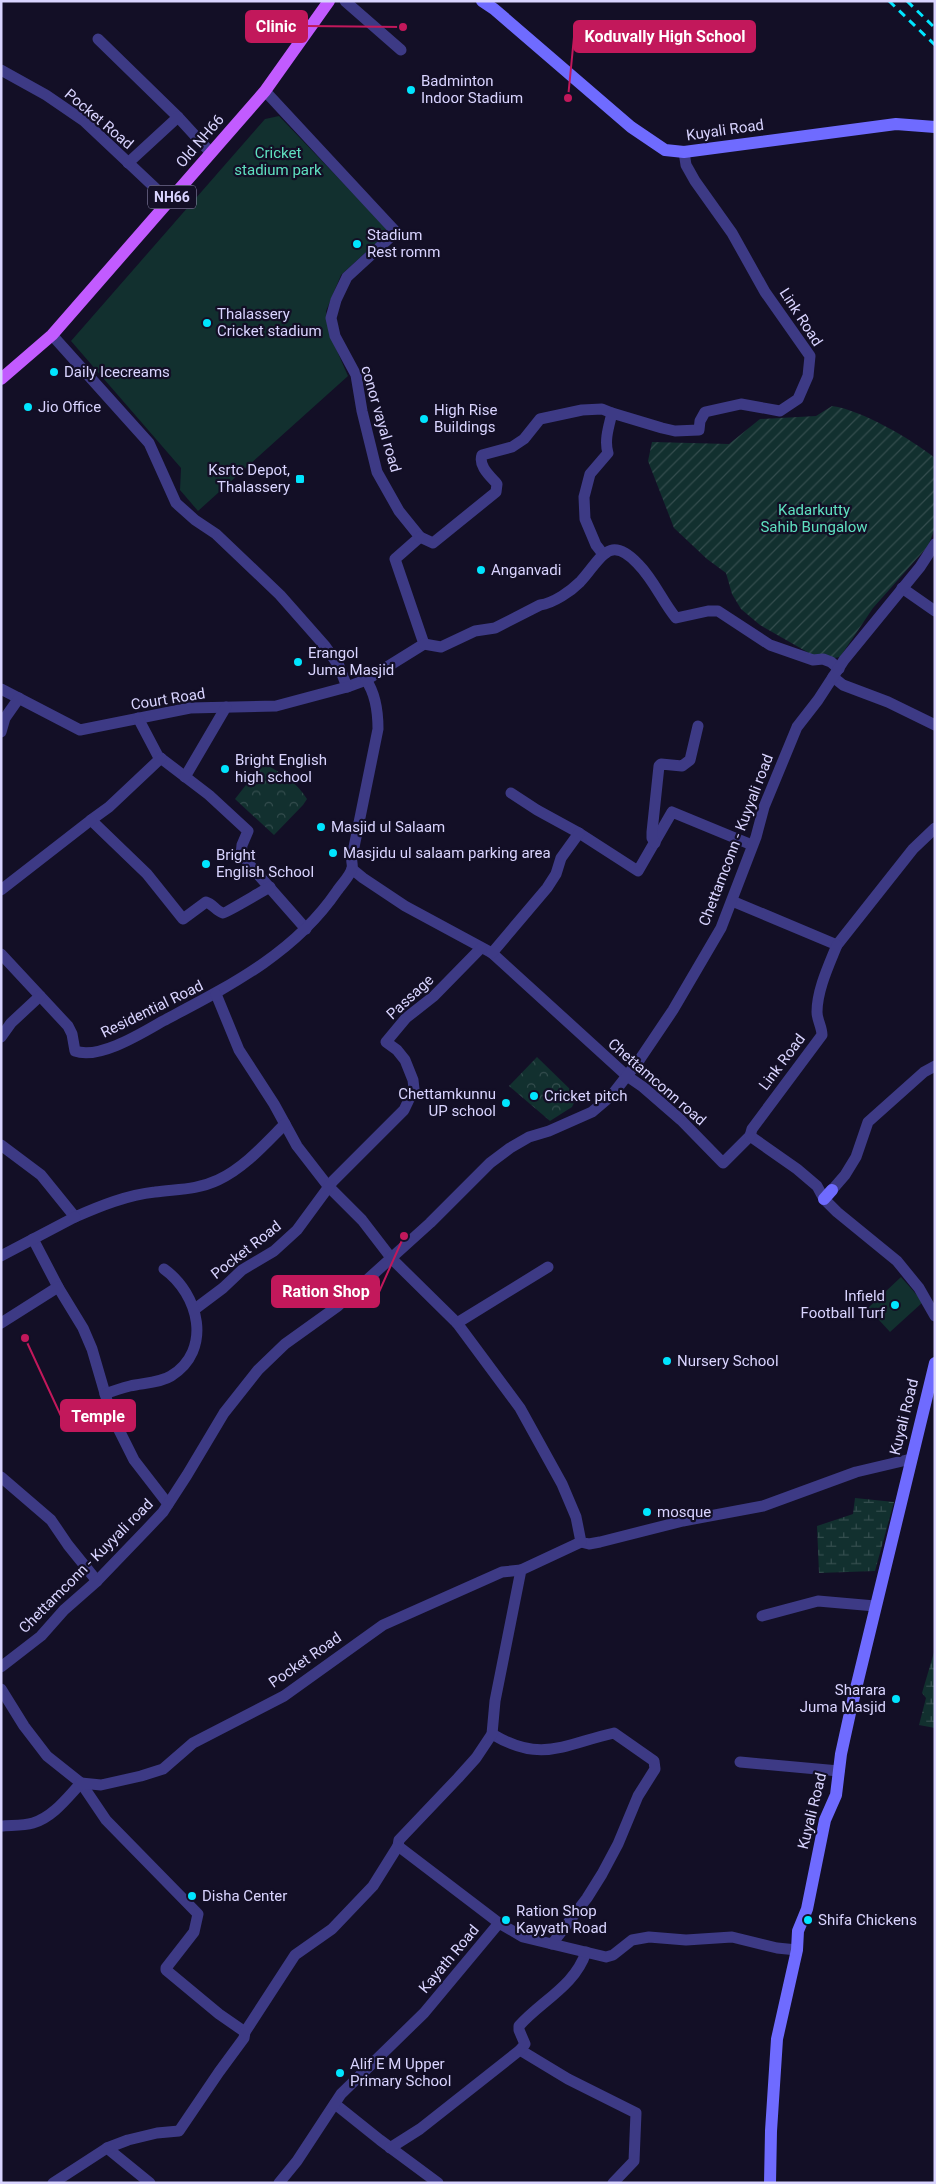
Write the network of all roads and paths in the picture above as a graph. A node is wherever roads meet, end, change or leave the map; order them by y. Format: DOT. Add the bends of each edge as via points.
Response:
graph roads {
  1 [pos="329,1"];
  2 [pos="345,1"];
  3 [pos="482,1"];
  4 [pos="98,39"];
  5 [pos="401,50"];
  6 [pos="1,70"];
  7 [pos="265,91"];
  8 [pos="178,117"];
  9 [pos="935,127"];
  10 [pos="684,152"];
  11 [pos="210,153"];
  12 [pos="128,163"];
  13 [pos="169,201"];
  14 [pos="52,335"];
  15 [pos="1,379"];
  16 [pos="612,413"];
  17 [pos="420,537"];
  18 [pos="935,544"];
  19 [pos="603,554"];
  20 [pos="902,588"];
  21 [pos="935,611"];
  22 [pos="424,644"];
  23 [pos="836,673"];
  24 [pos="366,680"];
  25 [pos="347,687"];
  26 [pos="1,689"];
  27 [pos="19,698"];
  28 [pos="226,707"];
  29 [pos="138,718"];
  30 [pos="935,725"];
  31 [pos="698,726"];
  32 [pos="1,732"];
  33 [pos="161,758"];
  34 [pos="185,777"];
  35 [pos="511,792"];
  36 [pos="91,820"];
  37 [pos="935,828"];
  38 [pos="579,833"];
  39 [pos="655,843"];
  40 [pos="752,845"];
  41 [pos="352,868"];
  42 [pos="270,887"];
  43 [pos="1,890"];
  44 [pos="732,900"];
  45 [pos="306,930"];
  46 [pos="837,945"];
  47 [pos="481,948"];
  48 [pos="492,953"];
  49 [pos="1,954"];
  50 [pos="216,994"];
  51 [pos="40,996"];
  52 [pos="1,1037"];
  53 [pos="935,1066"];
  54 [pos="627,1076"];
  55 [pos="286,1124"];
  56 [pos="750,1136"];
  57 [pos="1,1145"];
  58 [pos="328,1186"];
  59 [pos="828,1194"];
  60 [pos="75,1217"];
  61 [pos="33,1238"];
  62 [pos="1,1256"];
  63 [pos="392,1259"];
  64 [pos="548,1267"];
  65 [pos="164,1269"];
  66 [pos="58,1287"];
  67 [pos="195,1309"];
  68 [pos="935,1316"];
  69 [pos="1,1323"];
  70 [pos="457,1323"];
  71 [pos="935,1363"];
  72 [pos="105,1394"];
  73 [pos="911,1459"];
  74 [pos="1,1477"];
  75 [pos="168,1504"];
  76 [pos="581,1542"];
  77 [pos="521,1570"];
  78 [pos="97,1581"];
  79 [pos="875,1606"];
  80 [pos="762,1616"];
  81 [pos="1,1667"];
  82 [pos="1,1689"];
  83 [pos="492,1734"];
  84 [pos="740,1762"];
  85 [pos="839,1771"];
  86 [pos="81,1783"];
  87 [pos="1,1826"];
  88 [pos="398,1846"];
  89 [pos="499,1923"];
  90 [pos="552,1944"];
  91 [pos="797,1950"];
  92 [pos="586,1952"];
  93 [pos="245,2032"];
  94 [pos="520,2050"];
  95 [pos="335,2104"];
  96 [pos="107,2148"];
  97 [pos="390,2148"];
  98 [pos="53,2183"];
  99 [pos="150,2183"];
  100 [pos="279,2183"];
  101 [pos="438,2183"];
  102 [pos="613,2183"];
  103 [pos="770,2183"];
  1 -- 7 [label="main road, Old NH66 / NH66"];
  2 -- 5 [label="street"];
  3 -- 10 [label="main road, Kuyali Road" via="631,126 665,150"];
  4 -- 8 [label="street"];
  6 -- 12 [label="street, Pocket Road" via="84,121"];
  7 -- 11 [label="main road, Old NH66 / NH66"];
  7 -- 17 [label="street, conor vayal road" via="396,232 347,277 331,318 335,336 356,375 377,472 399,511"];
  8 -- 11 [label="street"];
  8 -- 12 [label="street"];
  9 -- 10 [label="main road, Kuyali Road" via="896,124"];
  10 -- 16 [label="street, Link Road" via="686,165 732,232 765,292 810,356 808,376 798,399 780,411 741,404 730,406 705,412 699,430 675,431"];
  11 -- 13 [label="main road, Old NH66 / NH66"];
  12 -- 13 [label="street, Pocket Road"];
  13 -- 14 [label="main road, Old NH66 / NH66"];
  14 -- 15 [label="main road, Old NH66 / NH66"];
  14 -- 25 [label="street" via="149,443 176,503 216,534 280,595 326,646"];
  16 -- 17 [label="street" via="602,409 582,410 540,419 524,439 512,447 482,455 483,467 497,484 496,492 433,544"];
  16 -- 19 [label="street" via="607,428 608,453 590,474 584,497 585,519"];
  17 -- 22 [label="street" via="395,559"];
  18 -- 20 [label="street, Chettamconn - Kuyyali road"];
  19 -- 22 [label="street" via="580,582 547,604 495,628 475,632 441,647"];
  19 -- 23 [label="street" via="619,549 629,555 650,578 676,618 718,611 770,645 813,660 831,662"];
  20 -- 21 [label="street"];
  20 -- 23 [label="street, Chettamconn - Kuyyali road"];
  22 -- 24 [label="street"];
  23 -- 30 [label="street" via="843,685"];
  23 -- 40 [label="street, Chettamconn - Kuyyali road" via="792,736"];
  24 -- 25 [label="street"];
  24 -- 41 [label="street" via="371,688 378,729"];
  25 -- 28 [label="street, Court Road" via="276,706"];
  26 -- 27 [label="street, Court Road"];
  27 -- 29 [label="street, Court Road" via="80,730"];
  27 -- 32 [label="street" via="5,718"];
  28 -- 29 [label="street, Court Road" via="190,708"];
  28 -- 34 [label="street"];
  29 -- 33 [label="street"];
  31 -- 39 [label="street" via="690,760 682,766 659,766 652,832"];
  33 -- 34 [label="street"];
  33 -- 36 [label="street"];
  34 -- 42 [label="street" via="248,831 241,856"];
  35 -- 38 [label="street"];
  36 -- 42 [label="street" via="147,874 183,919 206,902 226,913"];
  36 -- 43 [label="street"];
  37 -- 46 [label="street, Link Road" via="912,849"];
  38 -- 39 [label="street" via="638,871"];
  38 -- 48 [label="street" via="561,858 547,888"];
  39 -- 40 [label="street" via="672,812"];
  40 -- 44 [label="street, Chettamconn - Kuyyali road"];
  41 -- 45 [label="street"];
  41 -- 47 [label="street, Chettamconn road" via="405,906"];
  42 -- 45 [label="street"];
  44 -- 46 [label="street"];
  44 -- 54 [label="street, Chettamconn - Kuyyali road" via="721,928 692,981"];
  45 -- 50 [label="street" via="261,966"];
  46 -- 56 [label="street, Link Road" via="819,999 817,1014 822,1035 752,1128"];
  47 -- 48 [label="street, Chettamconn road"];
  47 -- 58 [label="street, Passage" via="434,996 406,1018 386,1042 405,1060 413,1080 412,1097 400,1114"];
  48 -- 54 [label="street, Chettamconn road"];
  49 -- 51 [label="street, Residential Road"];
  50 -- 51 [label="street, Residential Road" via="133,1037 89,1054 75,1051 68,1026"];
  50 -- 55 [label="street" via="240,1050"];
  51 -- 52 [label="street"];
  53 -- 59 [label="street" via="868,1122 856,1157"];
  54 -- 56 [label="street, Chettamconn road" via="681,1120 723,1163"];
  54 -- 63 [label="street, Chettamconn - Kuyyali road" via="602,1105 549,1131 529,1137 490,1163"];
  55 -- 58 [label="street" via="297,1146"];
  55 -- 60 [label="street" via="255,1154 218,1180 177,1191 156,1191 128,1197"];
  56 -- 59 [label="street"];
  57 -- 60 [label="street" via="41,1175"];
  58 -- 63 [label="street" via="362,1220"];
  58 -- 67 [label="street, Pocket Road" via="297,1230 274,1251 242,1270"];
  59 -- 68 [label="street" via="874,1244 898,1261"];
  60 -- 61 [label="street"];
  61 -- 62 [label="street"];
  61 -- 66 [label="street"];
  63 -- 70 [label="street"];
  63 -- 75 [label="street, Chettamconn - Kuyyali road" via="322,1319 285,1344 258,1370 224,1413"];
  64 -- 70 [label="street"];
  65 -- 67 [label="street" via="172,1274"];
  66 -- 69 [label="street"];
  66 -- 72 [label="street" via="83,1328"];
  67 -- 72 [label="street" via="198,1340 192,1353 171,1376"];
  70 -- 76 [label="street" via="515,1401 537,1438 570,1499"];
  71 -- 73 [label="main road, Kuyali Road"];
  72 -- 75 [label="street" via="111,1414 134,1460"];
  73 -- 76 [label="street" via="856,1472 763,1506 683,1521 600,1542"];
  73 -- 79 [label="main road, Kuyali Road"];
  74 -- 78 [label="street" via="51,1520"];
  75 -- 78 [label="street, Chettamconn - Kuyyali road" via="148,1530"];
  76 -- 77 [label="street, Pocket Road"];
  77 -- 83 [label="street" via="495,1701"];
  77 -- 86 [label="street, Pocket Road" via="478,1582 383,1625 284,1696 193,1742 163,1769 101,1785"];
  78 -- 81 [label="street, Chettamconn - Kuyyali road" via="41,1636"];
  79 -- 80 [label="street" via="818,1601"];
  79 -- 85 [label="main road, Kuyali Road"];
  82 -- 86 [label="street" via="47,1756"];
  83 -- 88 [label="street" via="476,1758 399,1840"];
  83 -- 90 [label="street" via="534,1750 572,1746 614,1733 654,1761 656,1769 638,1796 602,1874"];
  84 -- 85 [label="street"];
  85 -- 91 [label="main road, Kuyali Road" via="836,1795 825,1820 807,1909 798,1931"];
  86 -- 87 [label="street" via="44,1817 32,1823"];
  86 -- 93 [label="street" via="106,1820 198,1914 194,1932 166,1970"];
  88 -- 89 [label="street"];
  88 -- 93 [label="street" via="373,1886 332,1929 295,1955"];
  89 -- 90 [label="street, Kayath Road" via="523,1937"];
  89 -- 95 [label="street, Kayath Road" via="424,2013 350,2084"];
  90 -- 92 [label="street, Kayath Road"];
  91 -- 92 [label="street, Kayath Road" via="732,1937 686,1940 649,1937 632,1940 606,1957"];
  91 -- 103 [label="main road, Kuyali Road" via="777,2039"];
  92 -- 94 [label="street" via="573,1977 519,2026 525,2044"];
  93 -- 96 [label="street" via="179,2131 157,2133"];
  94 -- 97 [label="street" via="420,2129"];
  94 -- 102 [label="street" via="568,2079 636,2113 634,2161"];
  95 -- 97 [label="street"];
  95 -- 100 [label="street, Kayath Road"];
  96 -- 98 [label="street"];
  96 -- 99 [label="street"];
  97 -- 101 [label="street"];
}
